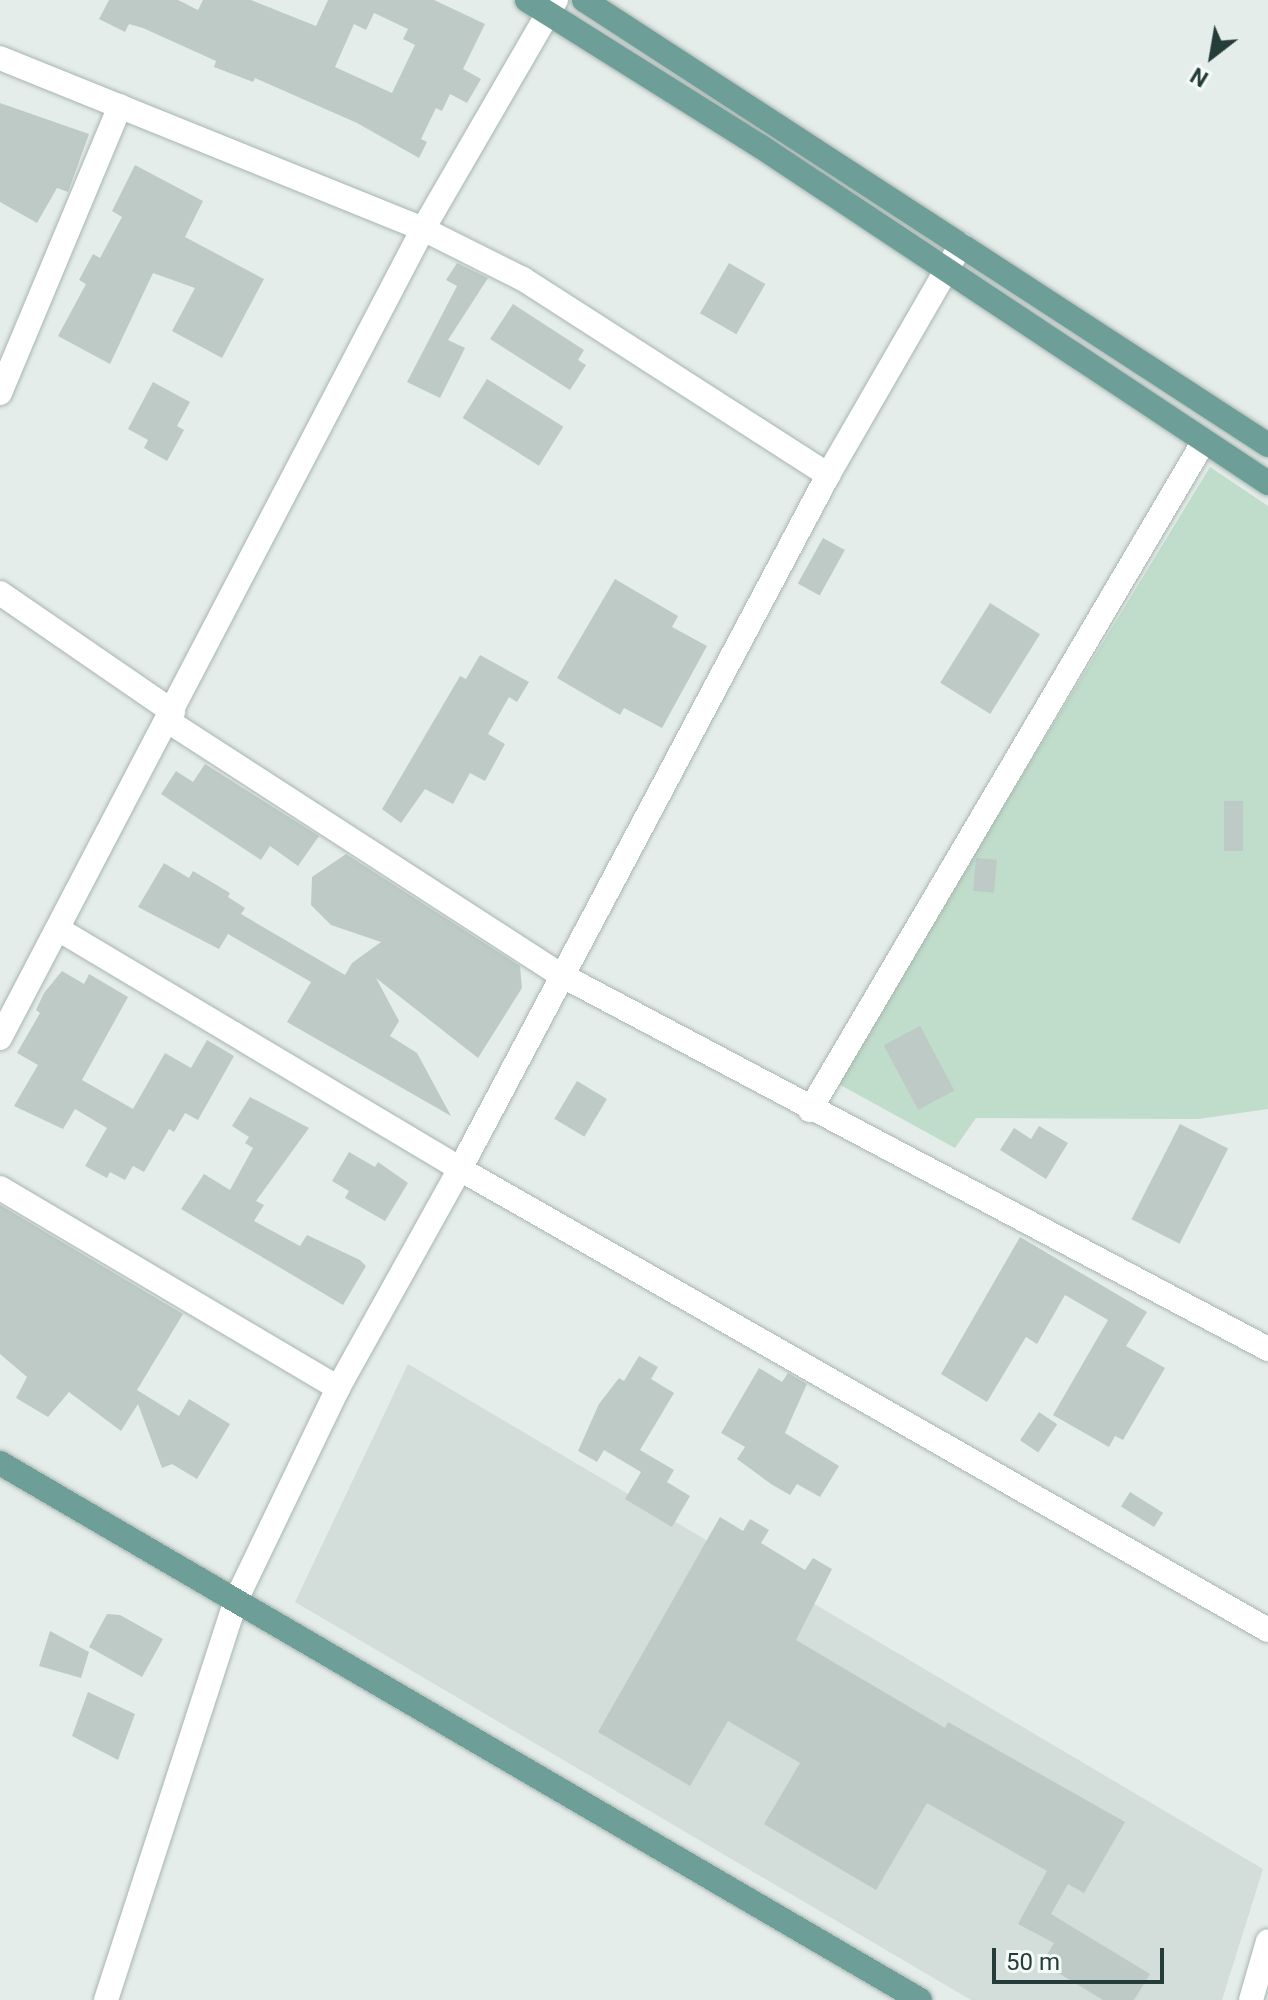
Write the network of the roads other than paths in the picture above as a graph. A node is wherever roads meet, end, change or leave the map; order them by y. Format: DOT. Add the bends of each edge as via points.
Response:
graph roads {
  1 [pos="584,0"];
  2 [pos="544,4"];
  3 [pos="0,58"];
  4 [pos="120,106"];
  5 [pos="775,123"];
  6 [pos="760,146"];
  7 [pos="423,229"];
  8 [pos="961,245"];
  9 [pos="946,274"];
  10 [pos="0,393"];
  11 [pos="1204,441"];
  12 [pos="1268,445"];
  13 [pos="828,475"];
  14 [pos="1268,483"];
  15 [pos="0,593"];
  16 [pos="170,716"];
  17 [pos="58,929"];
  18 [pos="561,975"];
  19 [pos="7,1006"];
  20 [pos="0,1038"];
  21 [pos="810,1110"];
  22 [pos="460,1169"];
  23 [pos="0,1188"];
  24 [pos="1268,1349"];
  25 [pos="338,1388"];
  26 [pos="0,1463"];
  27 [pos="237,1598"];
  28 [pos="1268,1630"];
  29 [pos="1268,1941"];
  30 [pos="106,2000"];
  31 [pos="920,2000"];
  32 [pos="1251,2000"];
  1 -- 5 [label="main road"];
  2 -- 6 [label="main road"];
  2 -- 7 [label="street"];
  3 -- 4 [label="street"];
  4 -- 7 [label="street"];
  4 -- 10 [label="street"];
  5 -- 6 [label="main road"];
  5 -- 8 [label="main road"];
  6 -- 9 [label="main road"];
  7 -- 13 [label="street" via="523,279"];
  7 -- 16 [label="street"];
  8 -- 9 [label="street"];
  8 -- 12 [label="main road"];
  9 -- 11 [label="main road"];
  9 -- 13 [label="street"];
  11 -- 14 [label="main road"];
  11 -- 21 [label="street"];
  13 -- 18 [label="street"];
  15 -- 16 [label="street"];
  16 -- 17 [label="street"];
  16 -- 18 [label="street"];
  17 -- 19 [label="street"];
  17 -- 22 [label="street"];
  18 -- 21 [label="street"];
  18 -- 22 [label="street"];
  19 -- 20 [label="street"];
  21 -- 24 [label="street"];
  22 -- 25 [label="street"];
  22 -- 28 [label="street"];
  23 -- 25 [label="street"];
  25 -- 27 [label="street"];
  26 -- 27 [label="main road"];
  27 -- 30 [label="street"];
  27 -- 31 [label="main road"];
  29 -- 32 [label="street"];
}
